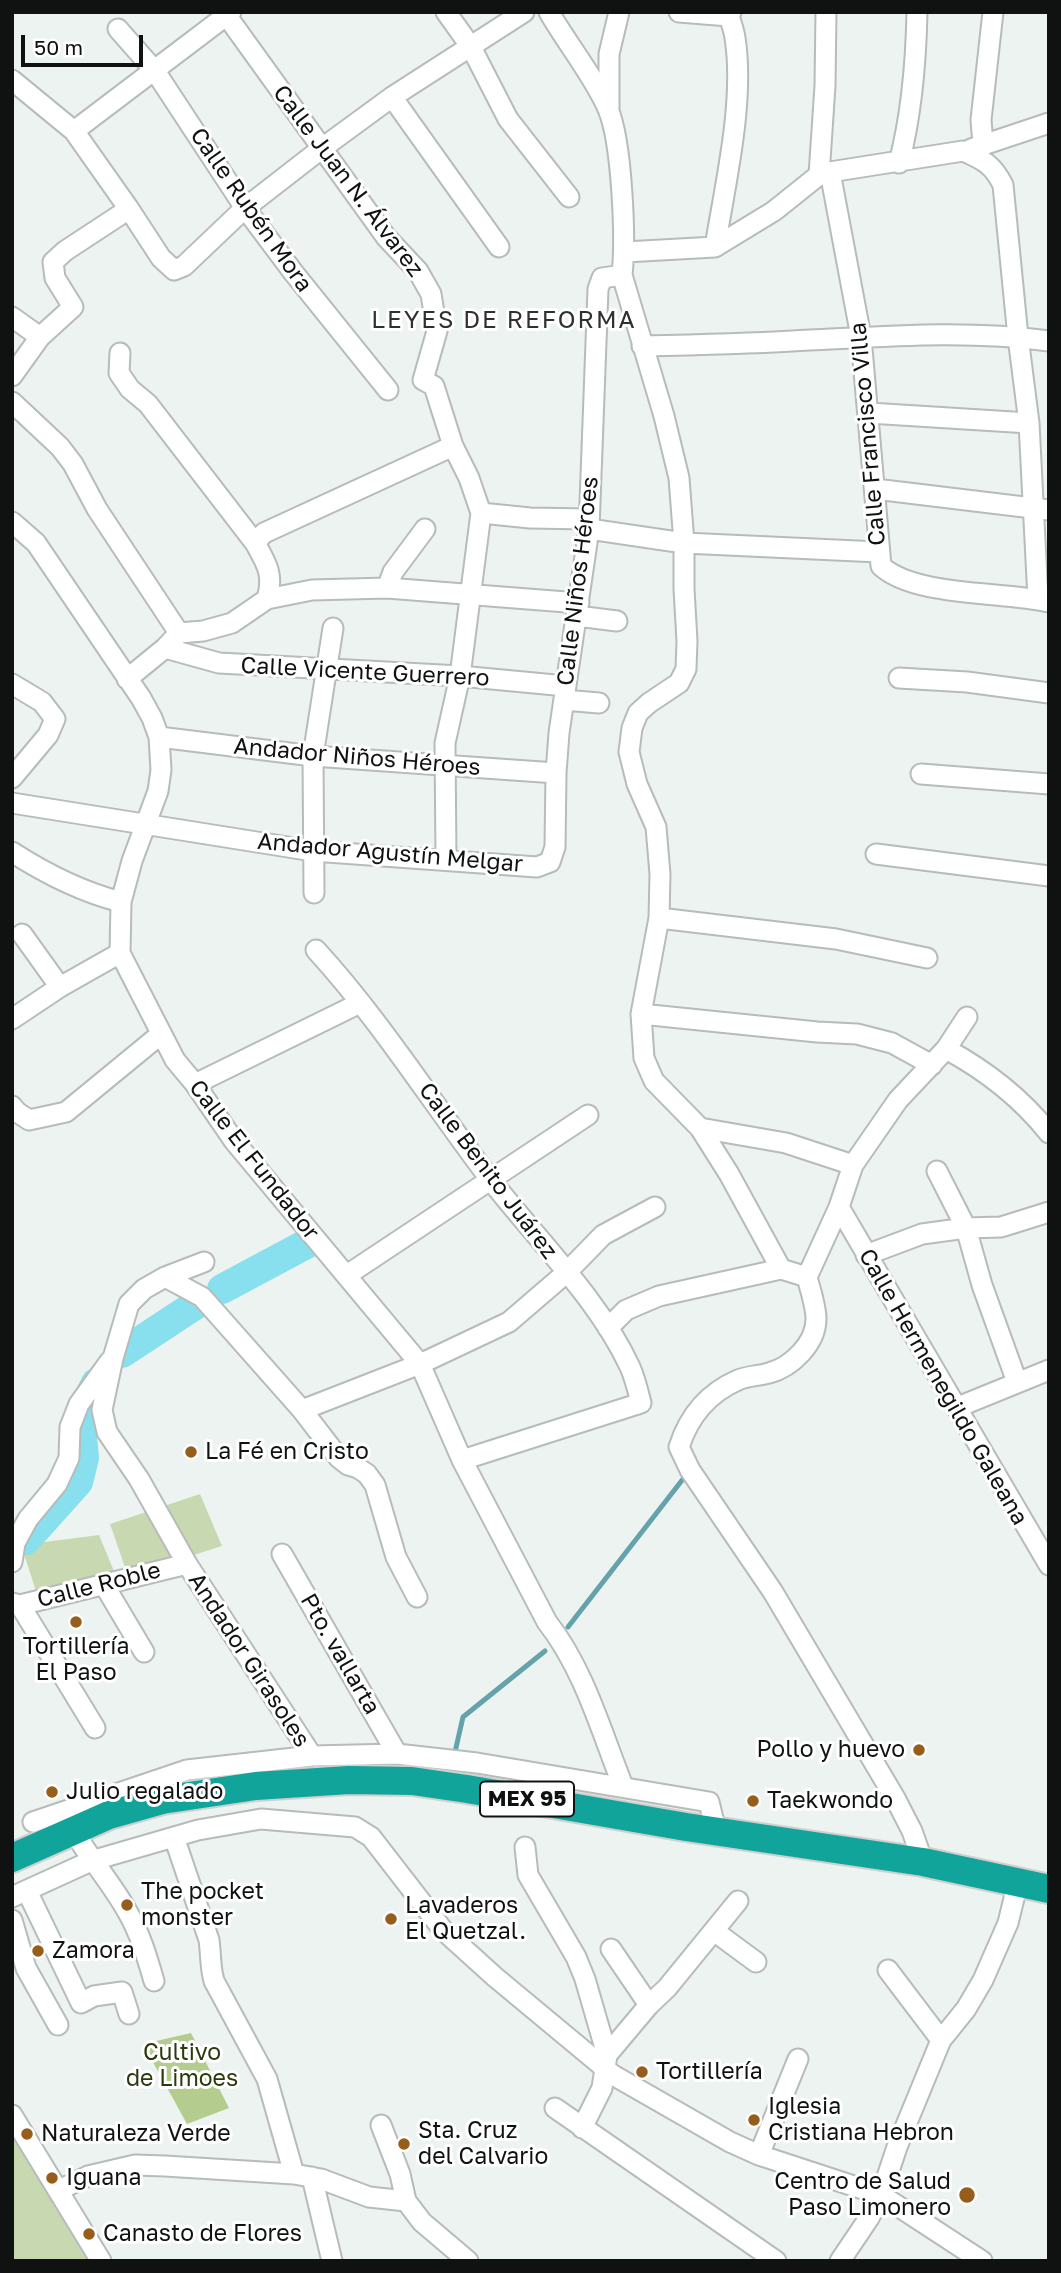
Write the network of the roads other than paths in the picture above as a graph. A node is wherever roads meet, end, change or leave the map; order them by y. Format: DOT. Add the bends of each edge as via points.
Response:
graph roads {
  1 [pos="446,12"];
  2 [pos="524,12"];
  3 [pos="549,12"];
  4 [pos="620,12"];
  5 [pos="678,12"];
  6 [pos="826,12"];
  7 [pos="917,12"];
  8 [pos="993,12"];
  9 [pos="227,13"];
  10 [pos="729,14"];
  11 [pos="118,29"];
  12 [pos="471,47"];
  13 [pos="155,71"];
  14 [pos="12,79"];
  15 [pos="391,97"];
  16 [pos="608,110"];
  17 [pos="1049,122"];
  18 [pos="74,131"];
  19 [pos="983,145"];
  20 [pos="321,149"];
  21 [pos="963,152"];
  22 [pos="899,163"];
  23 [pos="825,174"];
  24 [pos="569,197"];
  25 [pos="245,208"];
  26 [pos="130,209"];
  27 [pos="499,247"];
  28 [pos="715,247"];
  29 [pos="625,252"];
  30 [pos="622,275"];
  31 [pos="12,317"];
  32 [pos="40,337"];
  33 [pos="861,337"];
  34 [pos="1018,337"];
  35 [pos="1049,341"];
  36 [pos="642,346"];
  37 [pos="120,353"];
  38 [pos="12,376"];
  39 [pos="388,390"];
  40 [pos="12,402"];
  41 [pos="869,413"];
  42 [pos="1029,423"];
  43 [pos="453,446"];
  44 [pos="875,489"];
  45 [pos="1041,509"];
  46 [pos="481,513"];
  47 [pos="12,522"];
  48 [pos="589,524"];
  49 [pos="425,530"];
  50 [pos="256,543"];
  51 [pos="684,543"];
  52 [pos="879,552"];
  53 [pos="387,588"];
  54 [pos="471,596"];
  55 [pos="267,599"];
  56 [pos="1044,600"];
  57 [pos="578,610"];
  58 [pos="617,621"];
  59 [pos="333,628"];
  60 [pos="179,633"];
  61 [pos="165,648"];
  62 [pos="325,667"];
  63 [pos="460,676"];
  64 [pos="899,678"];
  65 [pos="127,679"];
  66 [pos="12,684"];
  67 [pos="565,693"];
  68 [pos="1049,693"];
  69 [pos="599,703"];
  70 [pos="159,737"];
  71 [pos="313,756"];
  72 [pos="444,765"];
  73 [pos="556,773"];
  74 [pos="921,774"];
  75 [pos="12,778"];
  76 [pos="1049,784"];
  77 [pos="12,803"];
  78 [pos="146,824"];
  79 [pos="313,851"];
  80 [pos="12,852"];
  81 [pos="876,853"];
  82 [pos="446,860"];
  83 [pos="550,862"];
  84 [pos="1049,876"];
  85 [pos="314,893"];
  86 [pos="121,902"];
  87 [pos="659,918"];
  88 [pos="22,934"];
  89 [pos="316,950"];
  90 [pos="120,953"];
  91 [pos="928,958"];
  92 [pos="60,987"];
  93 [pos="360,1003"];
  94 [pos="641,1014"];
  95 [pos="967,1017"];
  96 [pos="12,1019"];
  97 [pos="161,1034"];
  98 [pos="946,1049"];
  99 [pos="932,1065"];
  100 [pos="195,1084"];
  101 [pos="12,1106"];
  102 [pos="587,1115"];
  103 [pos="700,1128"];
  104 [pos="1049,1133"];
  105 [pos="853,1164"];
  106 [pos="937,1171"];
  107 [pos="490,1178"];
  108 [pos="655,1207"];
  109 [pos="839,1207"];
  110 [pos="1049,1213"];
  111 [pos="966,1228"];
  112 [pos="866,1255"];
  113 [pos="204,1262"];
  114 [pos="781,1269"];
  115 [pos="566,1273"];
  116 [pos="347,1275"];
  117 [pos="165,1277"];
  118 [pos="807,1277"];
  119 [pos="608,1328"];
  120 [pos="113,1358"];
  121 [pos="420,1364"];
  122 [pos="1049,1370"];
  123 [pos="1017,1382"];
  124 [pos="958,1408"];
  125 [pos="302,1410"];
  126 [pos="462,1460"];
  127 [pos="1039,1532"];
  128 [pos="14,1552"];
  129 [pos="282,1554"];
  130 [pos="187,1564"];
  131 [pos="1049,1565"];
  132 [pos="103,1583"];
  133 [pos="417,1597"];
  134 [pos="16,1604"];
  135 [pos="144,1652"];
  136 [pos="95,1728"];
  137 [pos="397,1754"];
  138 [pos="312,1756"];
  139 [pos="623,1786"];
  140 [pos="33,1822"];
  141 [pos="73,1830"];
  142 [pos="716,1831"];
  143 [pos="174,1837"];
  144 [pos="525,1847"];
  145 [pos="12,1858"];
  146 [pos="91,1861"];
  147 [pos="923,1862"];
  148 [pos="1018,1882"];
  149 [pos="1049,1889"];
  150 [pos="20,1894"];
  151 [pos="738,1901"];
  152 [pos="12,1920"];
  153 [pos="714,1931"];
  154 [pos="611,1949"];
  155 [pos="756,1962"];
  156 [pos="888,1970"];
  157 [pos="154,1981"];
  158 [pos="649,2005"];
  159 [pos="130,2014"];
  160 [pos="58,2025"];
  161 [pos="941,2040"];
  162 [pos="798,2059"];
  163 [pos="607,2062"];
  164 [pos="555,2108"];
  165 [pos="12,2115"];
  166 [pos="381,2125"];
  167 [pos="582,2128"];
  168 [pos="759,2155"];
  169 [pos="303,2175"];
  170 [pos="59,2190"];
  171 [pos="881,2195"];
  172 [pos="406,2201"];
  173 [pos="101,2261"];
  174 [pos="332,2261"];
  175 [pos="468,2261"];
  176 [pos="776,2261"];
  177 [pos="840,2261"];
  178 [pos="982,2261"];
  1 -- 12 [label="street"];
  2 -- 12 [label="street"];
  3 -- 16 [label="street"];
  4 -- 16 [label="street" via="609,54"];
  5 -- 10 [label="street"];
  6 -- 23 [label="street, Calle Francisco Villa"];
  7 -- 22 [label="street" via="911,106"];
  8 -- 19 [label="street" via="981,120"];
  9 -- 13 [label="street"];
  9 -- 20 [label="street, Calle Juan N. Álvarez"];
  10 -- 28 [label="street" via="737,84"];
  11 -- 13 [label="street, Calle Rubén Mora"];
  12 -- 15 [label="street"];
  12 -- 24 [label="street" via="508,119"];
  13 -- 18 [label="street"];
  13 -- 25 [label="street, Calle Rubén Mora"];
  14 -- 18 [label="street"];
  15 -- 20 [label="street"];
  15 -- 27 [label="street"];
  16 -- 29 [label="street" via="618,153"];
  17 -- 19 [label="street"];
  18 -- 26 [label="street"];
  19 -- 21 [label="street"];
  20 -- 25 [label="street"];
  20 -- 43 [label="street, Calle Juan N. Álvarez" via="386,237 418,271 431,294 437,331 423,380 434,386"];
  21 -- 22 [label="street"];
  21 -- 34 [label="street" via="995,170 1003,185"];
  22 -- 23 [label="street"];
  23 -- 28 [label="street"];
  23 -- 33 [label="street, Calle Francisco Villa"];
  25 -- 26 [label="street" via="184,266 174,270 161,258"];
  25 -- 39 [label="street, Calle Rubén Mora"];
  26 -- 32 [label="street" via="53,262 55,278 73,307"];
  28 -- 29 [label="street"];
  29 -- 30 [label="street"];
  30 -- 36 [label="street"];
  30 -- 48 [label="street, Calle Niños Héroes" via="602,278 598,289"];
  31 -- 32 [label="street"];
  32 -- 38 [label="street"];
  33 -- 34 [label="street"];
  33 -- 36 [label="street"];
  33 -- 41 [label="street, Calle Francisco Villa"];
  34 -- 35 [label="street"];
  34 -- 42 [label="street"];
  36 -- 51 [label="street" via="679,478"];
  37 -- 50 [label="street" via="119,373 130,389 155,413"];
  40 -- 60 [label="street" via="73,464 97,509"];
  41 -- 42 [label="street"];
  41 -- 44 [label="street, Calle Francisco Villa"];
  42 -- 45 [label="street"];
  43 -- 46 [label="street, Calle Juan N. Álvarez"];
  43 -- 50 [label="street" via="264,533"];
  44 -- 45 [label="street"];
  44 -- 52 [label="street, Calle Francisco Villa"];
  45 -- 56 [label="street"];
  46 -- 48 [label="street"];
  46 -- 54 [label="street"];
  47 -- 65 [label="street, Calle El Fundador" via="36,543"];
  48 -- 51 [label="street"];
  48 -- 57 [label="street, Calle Niños Héroes"];
  49 -- 53 [label="street" via="393,572"];
  50 -- 55 [label="street" via="271,583"];
  51 -- 52 [label="street"];
  51 -- 87 [label="street" via="686,668 679,683 638,713 629,752 656,827"];
  52 -- 56 [label="street, Calle Francisco Villa" via="881,566 913,584"];
  53 -- 54 [label="street"];
  53 -- 55 [label="street" via="312,590"];
  54 -- 57 [label="street"];
  54 -- 63 [label="street"];
  55 -- 60 [label="street" via="232,623"];
  57 -- 58 [label="street"];
  57 -- 67 [label="street, Calle Niños Héroes"];
  59 -- 62 [label="street"];
  60 -- 61 [label="street"];
  61 -- 62 [label="street, Calle Vicente Guerrero" via="219,663"];
  61 -- 65 [label="street"];
  62 -- 63 [label="street, Calle Vicente Guerrero"];
  62 -- 71 [label="street"];
  63 -- 67 [label="street, Calle Vicente Guerrero"];
  63 -- 72 [label="street"];
  64 -- 68 [label="street"];
  65 -- 70 [label="street, Calle El Fundador"];
  66 -- 75 [label="street" via="42,702 55,719 48,735"];
  67 -- 69 [label="street, Calle Vicente Guerrero"];
  67 -- 73 [label="street, Calle Niños Héroes"];
  70 -- 71 [label="street, Andador Niños Héroes"];
  70 -- 78 [label="street, Calle El Fundador" via="158,791"];
  71 -- 72 [label="street, Andador Niños Héroes"];
  71 -- 79 [label="street"];
  72 -- 73 [label="street, Andador Niños Héroes"];
  72 -- 82 [label="street"];
  73 -- 83 [label="street, Calle Niños Héroes" via="555,847"];
  74 -- 76 [label="street"];
  77 -- 78 [label="street, Andador Agustín Melgar"];
  78 -- 79 [label="street, Andador Agustín Melgar"];
  78 -- 86 [label="street, Calle El Fundador"];
  79 -- 82 [label="street, Andador Agustín Melgar"];
  79 -- 85 [label="street"];
  80 -- 86 [label="street" via="39,869"];
  81 -- 84 [label="street"];
  82 -- 83 [label="street, Andador Agustín Melgar" via="537,867"];
  86 -- 90 [label="street, Calle El Fundador"];
  87 -- 91 [label="street" via="836,939"];
  87 -- 94 [label="street"];
  88 -- 92 [label="street"];
  89 -- 93 [label="street, Calle Benito Juárez"];
  90 -- 92 [label="street"];
  90 -- 97 [label="street, Calle El Fundador"];
  92 -- 96 [label="street"];
  93 -- 100 [label="street"];
  93 -- 107 [label="street, Calle Benito Juárez"];
  94 -- 99 [label="street" via="857,1034 892,1043"];
  94 -- 103 [label="street" via="644,1058 654,1081"];
  95 -- 98 [label="street"];
  97 -- 100 [label="street, Calle El Fundador"];
  97 -- 101 [label="street" via="66,1111 29,1120"];
  98 -- 99 [label="street"];
  98 -- 104 [label="street" via="991,1077"];
  99 -- 105 [label="street" via="898,1100"];
  100 -- 116 [label="street, Calle El Fundador" via="234,1140"];
  102 -- 107 [label="street"];
  103 -- 105 [label="street" via="786,1143"];
  103 -- 114 [label="street"];
  105 -- 109 [label="street"];
  106 -- 111 [label="street"];
  107 -- 115 [label="street, Calle Benito Juárez"];
  107 -- 116 [label="street"];
  108 -- 115 [label="street" via="603,1235"];
  109 -- 112 [label="street, Calle Hermenegildo Galeana"];
  109 -- 118 [label="street"];
  110 -- 111 [label="street" via="1001,1227"];
  111 -- 112 [label="street" via="922,1234"];
  111 -- 123 [label="street"];
  112 -- 124 [label="street, Calle Hermenegildo Galeana"];
  113 -- 117 [label="street, Andador Girasoles"];
  114 -- 118 [label="street"];
  114 -- 119 [label="street" via="659,1296 626,1310"];
  115 -- 119 [label="street, Calle Benito Juárez"];
  115 -- 121 [label="street" via="509,1322"];
  116 -- 121 [label="street, Calle El Fundador"];
  117 -- 120 [label="street, Andador Girasoles" via="129,1304"];
  117 -- 125 [label="street" via="202,1297"];
  118 -- 147 [label="street" via="816,1320 808,1345 794,1360 772,1372 739,1379 699,1406 679,1447 773,1592 895,1798"];
  119 -- 126 [label="street, Calle Benito Juárez" via="631,1369 641,1403"];
  120 -- 128 [label="street" via="79,1404 70,1427 69,1458 57,1484 28,1519"];
  120 -- 130 [label="street, Andador Girasoles" via="102,1410 107,1433"];
  121 -- 125 [label="street"];
  121 -- 126 [label="street, Calle El Fundador"];
  122 -- 123 [label="street"];
  123 -- 124 [label="street"];
  124 -- 127 [label="street, Calle Hermenegildo Galeana"];
  125 -- 133 [label="street" via="339,1458 367,1474 375,1485 396,1557"];
  126 -- 139 [label="street, Calle El Fundador" via="547,1622 564,1643"];
  127 -- 131 [label="street, Calle Hermenegildo Galeana"];
  129 -- 137 [label="street, Pto. vallarta"];
  130 -- 132 [label="street, Calle Roble"];
  130 -- 138 [label="street, Andador Girasoles"];
  132 -- 134 [label="street, Calle Roble"];
  132 -- 135 [label="street"];
  134 -- 136 [label="street"];
  137 -- 138 [label="street"];
  137 -- 139 [label="street"];
  138 -- 140 [label="street" via="187,1770"];
  139 -- 142 [label="street" via="709,1802"];
  141 -- 142 [label="highway, MEX 95" via="162,1800 256,1786 349,1780 412,1781"];
  141 -- 145 [label="highway, MEX 95"];
  141 -- 146 [label="street"];
  142 -- 147 [label="highway, MEX 95"];
  143 -- 146 [label="street"];
  143 -- 163 [label="street" via="261,1819 355,1826 371,1837 443,1930 495,1978"];
  143 -- 169 [label="street" via="209,1940 214,1981 267,2079"];
  144 -- 163 [label="street" via="528,1875 585,1979"];
  146 -- 150 [label="street"];
  146 -- 157 [label="street" via="128,1912"];
  147 -- 148 [label="highway, MEX 95"];
  148 -- 149 [label="highway, MEX 95"];
  148 -- 161 [label="street" via="1008,1923 983,1980"];
  150 -- 159 [label="street" via="81,2003 122,1992"];
  151 -- 153 [label="street"];
  152 -- 160 [label="street" via="26,1968"];
  153 -- 155 [label="street"];
  153 -- 158 [label="street"];
  154 -- 158 [label="street"];
  156 -- 161 [label="street"];
  158 -- 163 [label="street"];
  161 -- 171 [label="street"];
  162 -- 168 [label="street"];
  163 -- 167 [label="street" via="602,2088"];
  163 -- 168 [label="street" via="730,2142"];
  164 -- 167 [label="street"];
  165 -- 170 [label="street"];
  166 -- 172 [label="street"];
  167 -- 176 [label="street"];
  168 -- 171 [label="street"];
  169 -- 170 [label="street" via="135,2165 88,2176"];
  169 -- 172 [label="street" via="369,2197"];
  169 -- 174 [label="street"];
  170 -- 173 [label="street"];
  171 -- 177 [label="street"];
  171 -- 178 [label="street"];
  172 -- 175 [label="street" via="422,2222"];
}
